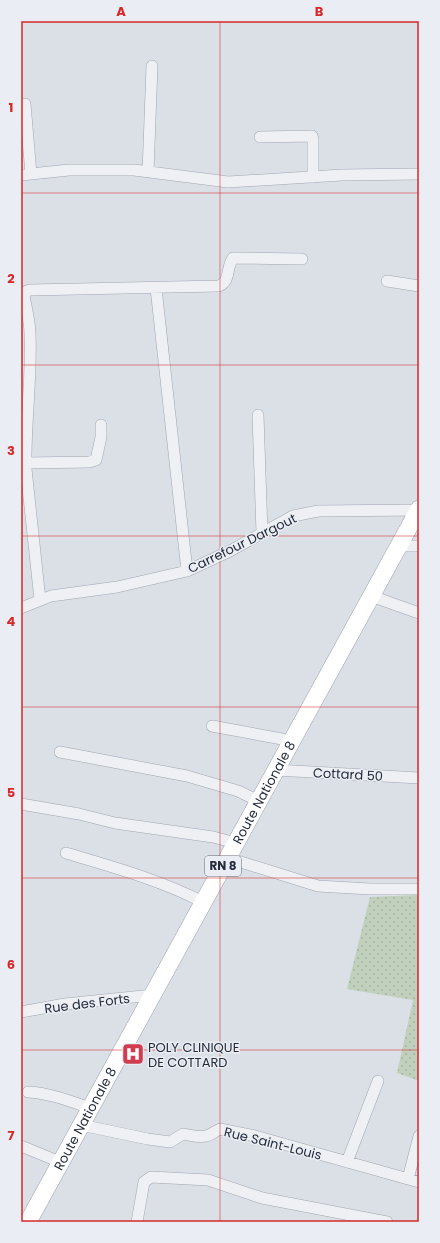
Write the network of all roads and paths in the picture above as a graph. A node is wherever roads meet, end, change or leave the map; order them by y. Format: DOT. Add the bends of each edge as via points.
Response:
graph roads {
  1 [pos="152,66"];
  2 [pos="25,104"];
  3 [pos="260,137"];
  4 [pos="148,172"];
  5 [pos="26,174"];
  6 [pos="419,174"];
  7 [pos="313,177"];
  8 [pos="302,259"];
  9 [pos="387,281"];
  10 [pos="419,286"];
  11 [pos="156,288"];
  12 [pos="22,295"];
  13 [pos="258,414"];
  14 [pos="101,424"];
  15 [pos="26,464"];
  16 [pos="419,510"];
  17 [pos="262,533"];
  18 [pos="399,546"];
  19 [pos="419,546"];
  20 [pos="187,571"];
  21 [pos="371,596"];
  22 [pos="40,600"];
  23 [pos="21,608"];
  24 [pos="419,613"];
  25 [pos="212,726"];
  26 [pos="291,742"];
  27 [pos="60,752"];
  28 [pos="276,770"];
  29 [pos="419,778"];
  30 [pos="259,801"];
  31 [pos="21,804"];
  32 [pos="236,843"];
  33 [pos="66,853"];
  34 [pos="228,858"];
  35 [pos="419,889"];
  36 [pos="204,902"];
  37 [pos="153,995"];
  38 [pos="21,1012"];
  39 [pos="378,1081"];
  40 [pos="28,1092"];
  41 [pos="90,1108"];
  42 [pos="81,1125"];
  43 [pos="419,1136"];
  44 [pos="21,1146"];
  45 [pos="60,1162"];
  46 [pos="347,1162"];
  47 [pos="408,1179"];
  48 [pos="419,1182"];
  49 [pos="28,1222"];
  50 [pos="137,1222"];
  51 [pos="387,1222"];
  1 -- 4 [label="street"];
  2 -- 5 [label="street"];
  3 -- 7 [label="street" via="312,136"];
  4 -- 5 [label="street" via="68,170"];
  4 -- 7 [label="street" via="228,182"];
  6 -- 7 [label="street"];
  8 -- 11 [label="street" via="234,258 226,280 219,286"];
  9 -- 10 [label="street"];
  11 -- 12 [label="street" via="30,290"];
  11 -- 20 [label="street"];
  12 -- 15 [label="street" via="30,333"];
  13 -- 17 [label="street"];
  14 -- 15 [label="street" via="96,460"];
  15 -- 22 [label="street"];
  16 -- 17 [label="street, Carrefour Dargout" via="318,511 293,516"];
  16 -- 18 [label="main road, Route Nationale 8 / RN 8"];
  17 -- 20 [label="street, Carrefour Dargout"];
  18 -- 19 [label="street"];
  18 -- 21 [label="main road, Route Nationale 8 / RN 8"];
  20 -- 22 [label="street, Carrefour Dargout" via="117,587 51,596"];
  21 -- 24 [label="street"];
  21 -- 26 [label="main road, Route Nationale 8 / RN 8"];
  22 -- 23 [label="street, Carrefour Dargout"];
  25 -- 26 [label="street"];
  26 -- 28 [label="main road, Route Nationale 8 / RN 8"];
  27 -- 30 [label="street" via="187,776 238,791"];
  28 -- 29 [label="street, Cottard 50"];
  28 -- 30 [label="main road, Route Nationale 8 / RN 8"];
  30 -- 32 [label="main road, Route Nationale 8 / RN 8"];
  31 -- 32 [label="street"];
  32 -- 34 [label="main road, Route Nationale 8 / RN 8"];
  33 -- 36 [label="street" via="151,880"];
  34 -- 35 [label="street" via="318,886"];
  34 -- 36 [label="main road, Route Nationale 8 / RN 8"];
  36 -- 37 [label="main road, Route Nationale 8 / RN 8"];
  37 -- 38 [label="street, Rue des Forts" via="65,1004"];
  37 -- 41 [label="main road, Route Nationale 8 / RN 8"];
  39 -- 46 [label="street"];
  40 -- 41 [label="street"];
  41 -- 42 [label="main road, Route Nationale 8 / RN 8"];
  42 -- 45 [label="main road, Route Nationale 8 / RN 8"];
  42 -- 46 [label="street, Rue Saint-Louis" via="170,1142 183,1134 202,1137 220,1129 255,1136"];
  43 -- 47 [label="street"];
  44 -- 45 [label="street"];
  45 -- 49 [label="main road, Route Nationale 8 / RN 8"];
  46 -- 47 [label="street, Rue Saint-Louis"];
  47 -- 48 [label="street, Rue Saint-Louis"];
  50 -- 51 [label="street" via="144,1182 151,1177 208,1180 262,1198"];
}
